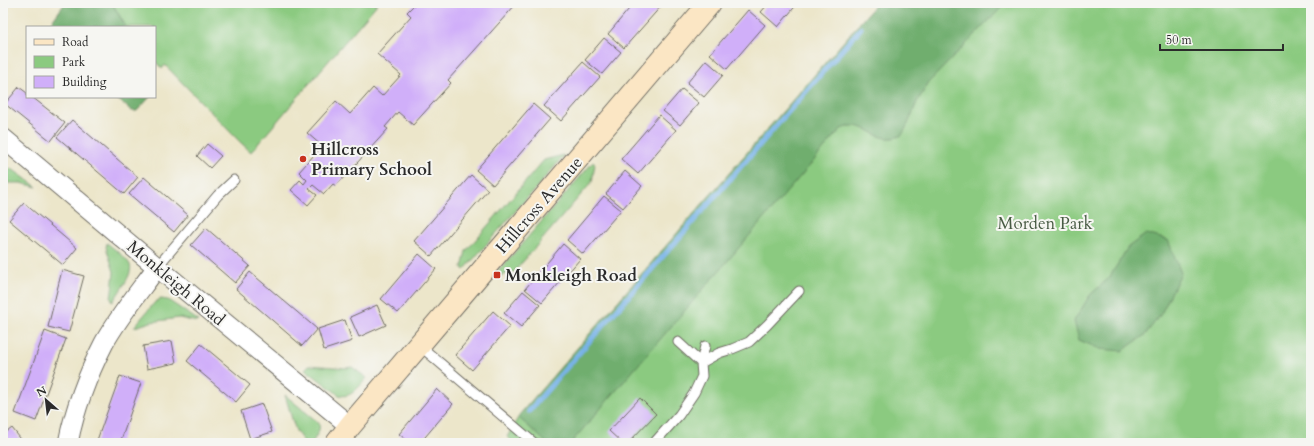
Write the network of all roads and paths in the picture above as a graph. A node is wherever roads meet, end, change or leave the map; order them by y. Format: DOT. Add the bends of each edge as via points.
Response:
graph roads {
  1 [pos="710,3"];
  2 [pos="4,140"];
  3 [pos="234,180"];
  4 [pos="157,267"];
  5 [pos="798,291"];
  6 [pos="678,342"];
  7 [pos="419,345"];
  8 [pos="705,346"];
  9 [pos="701,363"];
  10 [pos="350,426"];
  11 [pos="68,443"];
  12 [pos="337,443"];
  13 [pos="534,443"];
  14 [pos="654,443"];
  1 -- 7 [label="street, Hillcross Avenue"];
  2 -- 4 [label="street, Monkleigh Road"];
  3 -- 4 [label="lane" via="218,195"];
  4 -- 10 [label="street, Monkleigh Road"];
  4 -- 11 [label="street" via="121,315 105,342 72,422"];
  5 -- 9 [label="lane" via="749,342"];
  6 -- 9 [label="lane"];
  7 -- 10 [label="street, Hillcross Avenue"];
  7 -- 13 [label="lane"];
  8 -- 9 [label="lane"];
  9 -- 14 [label="lane" via="702,376 694,393 679,415"];
  10 -- 12 [label="street, Hillcross Avenue"];
}
